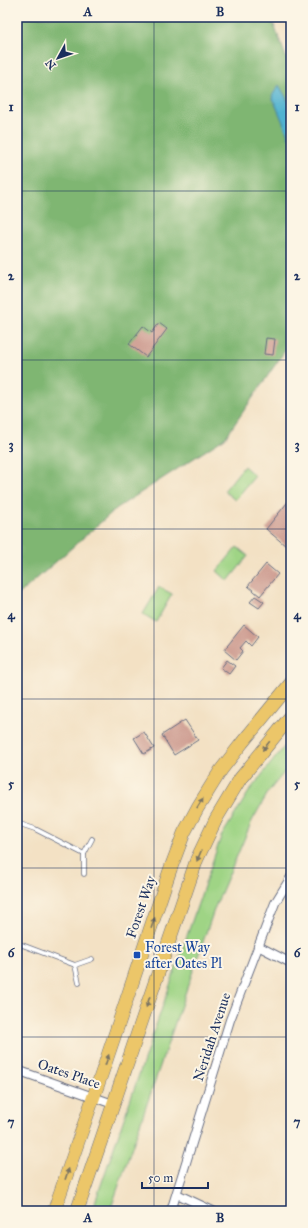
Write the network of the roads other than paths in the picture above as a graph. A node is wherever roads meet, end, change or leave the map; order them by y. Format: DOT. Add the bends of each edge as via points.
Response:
graph roads {
  1 [pos="291,683"];
  2 [pos="291,716"];
  3 [pos="17,823"];
  4 [pos="92,839"];
  5 [pos="84,854"];
  6 [pos="84,874"];
  7 [pos="291,877"];
  8 [pos="17,943"];
  9 [pos="258,946"];
  10 [pos="92,959"];
  11 [pos="291,962"];
  12 [pos="75,965"];
  13 [pos="79,983"];
  14 [pos="17,1070"];
  15 [pos="94,1097"];
  16 [pos="113,1104"];
  17 [pos="178,1194"];
  18 [pos="54,1211"];
  19 [pos="77,1211"];
  20 [pos="171,1211"];
  21 [pos="213,1211"];
  15 -- 1 [label="main road, Forest Way, one-way" via="184,833 221,770"];
  2 -- 16 [label="main road, one-way" via="240,779 206,839 189,881"];
  3 -- 5 [label="lane" via="35,829"];
  4 -- 5 [label="lane"];
  5 -- 6 [label="lane"];
  7 -- 9 [label="street, Neridah Avenue" via="275,903"];
  8 -- 12 [label="lane"];
  9 -- 11 [label="street"];
  9 -- 17 [label="street, Neridah Avenue" via="230,1020"];
  10 -- 12 [label="lane"];
  12 -- 13 [label="lane"];
  14 -- 15 [label="street, Oates Place"];
  15 -- 16 [label="street, Oates Place"];
  18 -- 15 [label="main road, Forest Way, one-way"];
  16 -- 19 [label="main road"];
  17 -- 20 [label="street, Neridah Avenue"];
  17 -- 21 [label="street"];
}
